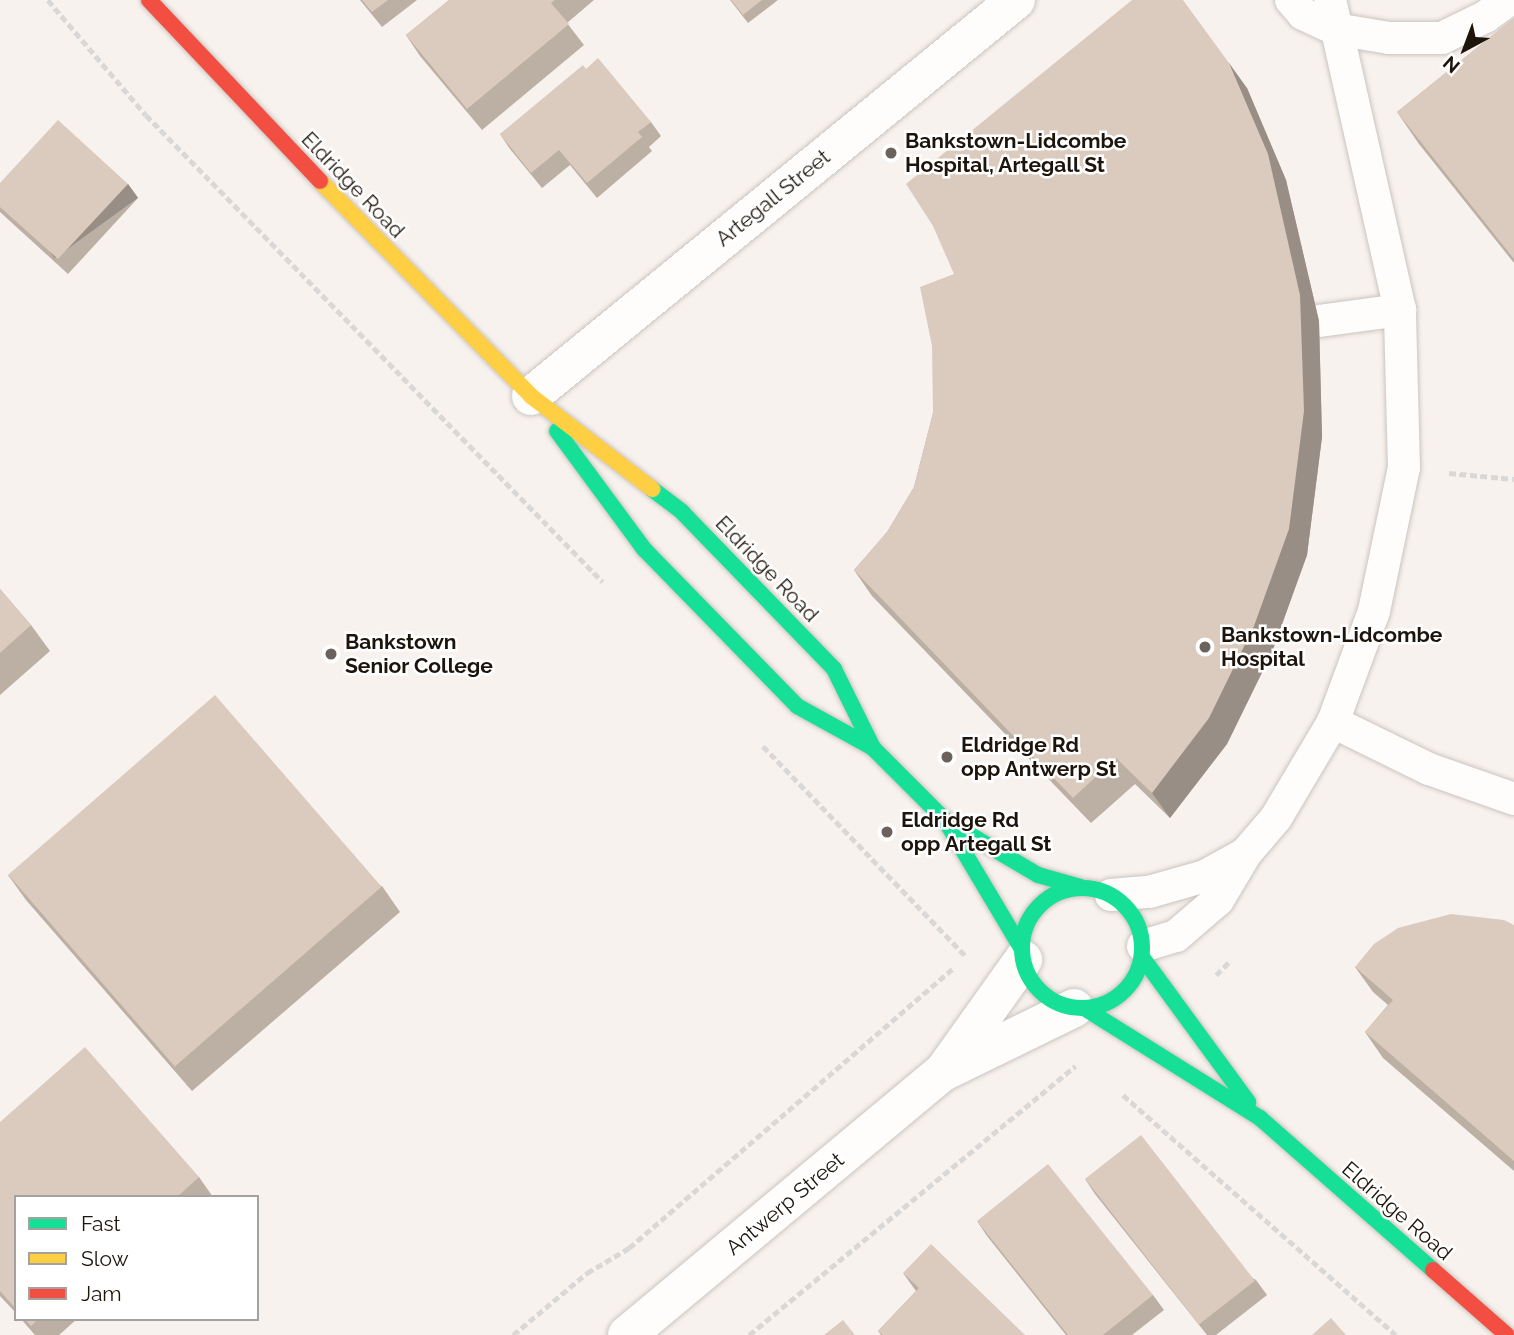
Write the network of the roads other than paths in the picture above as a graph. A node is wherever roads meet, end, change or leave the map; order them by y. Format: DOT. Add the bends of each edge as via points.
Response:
graph roads {
  1 [pos="149,0"];
  2 [pos="1016,0"];
  3 [pos="1291,0"];
  4 [pos="1508,0"];
  5 [pos="1332,15"];
  6 [pos="1400,310"];
  7 [pos="1318,321"];
  8 [pos="531,396"];
  9 [pos="1333,722"];
  10 [pos="873,748"];
  11 [pos="1514,799"];
  12 [pos="945,820"];
  13 [pos="1246,853"];
  14 [pos="1081,887"];
  15 [pos="1111,895"];
  16 [pos="1142,951"];
  17 [pos="1023,955"];
  18 [pos="1079,1008"];
  19 [pos="943,1072"];
  20 [pos="1260,1118"];
  21 [pos="627,1335"];
  22 [pos="1507,1335"];
  1 -- 8 [label="street, Eldridge Road" via="214,73"];
  2 -- 8 [label="street, Artegall Street"];
  3 -- 5 [label="lane" via="1303,14"];
  4 -- 5 [label="lane" via="1442,38 1389,38"];
  5 -- 6 [label="lane"];
  6 -- 7 [label="lane"];
  6 -- 9 [label="lane" via="1404,468 1374,611"];
  8 -- 10 [label="street, Eldridge Road" via="644,549 689,596 797,706"];
  8 -- 10 [label="street, Eldridge Road" via="682,512 834,669"];
  9 -- 11 [label="lane" via="1429,769"];
  9 -- 13 [label="lane" via="1276,818"];
  10 -- 12 [label="street, Eldridge Road"];
  12 -- 14 [label="street, Eldridge Road" via="1038,875"];
  12 -- 17 [label="street, Eldridge Road"];
  13 -- 15 [label="lane" via="1205,876 1149,892"];
  13 -- 16 [label="lane" via="1217,900 1201,916 1176,936"];
  14 -- 15 [label="street"];
  14 -- 17 [label="street" via="1060,892 1035,910"];
  15 -- 16 [label="street" via="1134,917"];
  16 -- 18 [label="street" via="1135,977 1122,994 1104,1004"];
  16 -- 20 [label="street, Eldridge Road"];
  17 -- 18 [label="street" via="1031,979 1045,995"];
  17 -- 19 [label="street, Antwerp Street"];
  18 -- 19 [label="street, Antwerp Street"];
  18 -- 20 [label="street, Eldridge Road"];
  19 -- 21 [label="street, Antwerp Street"];
  20 -- 22 [label="street, Eldridge Road"];
}
